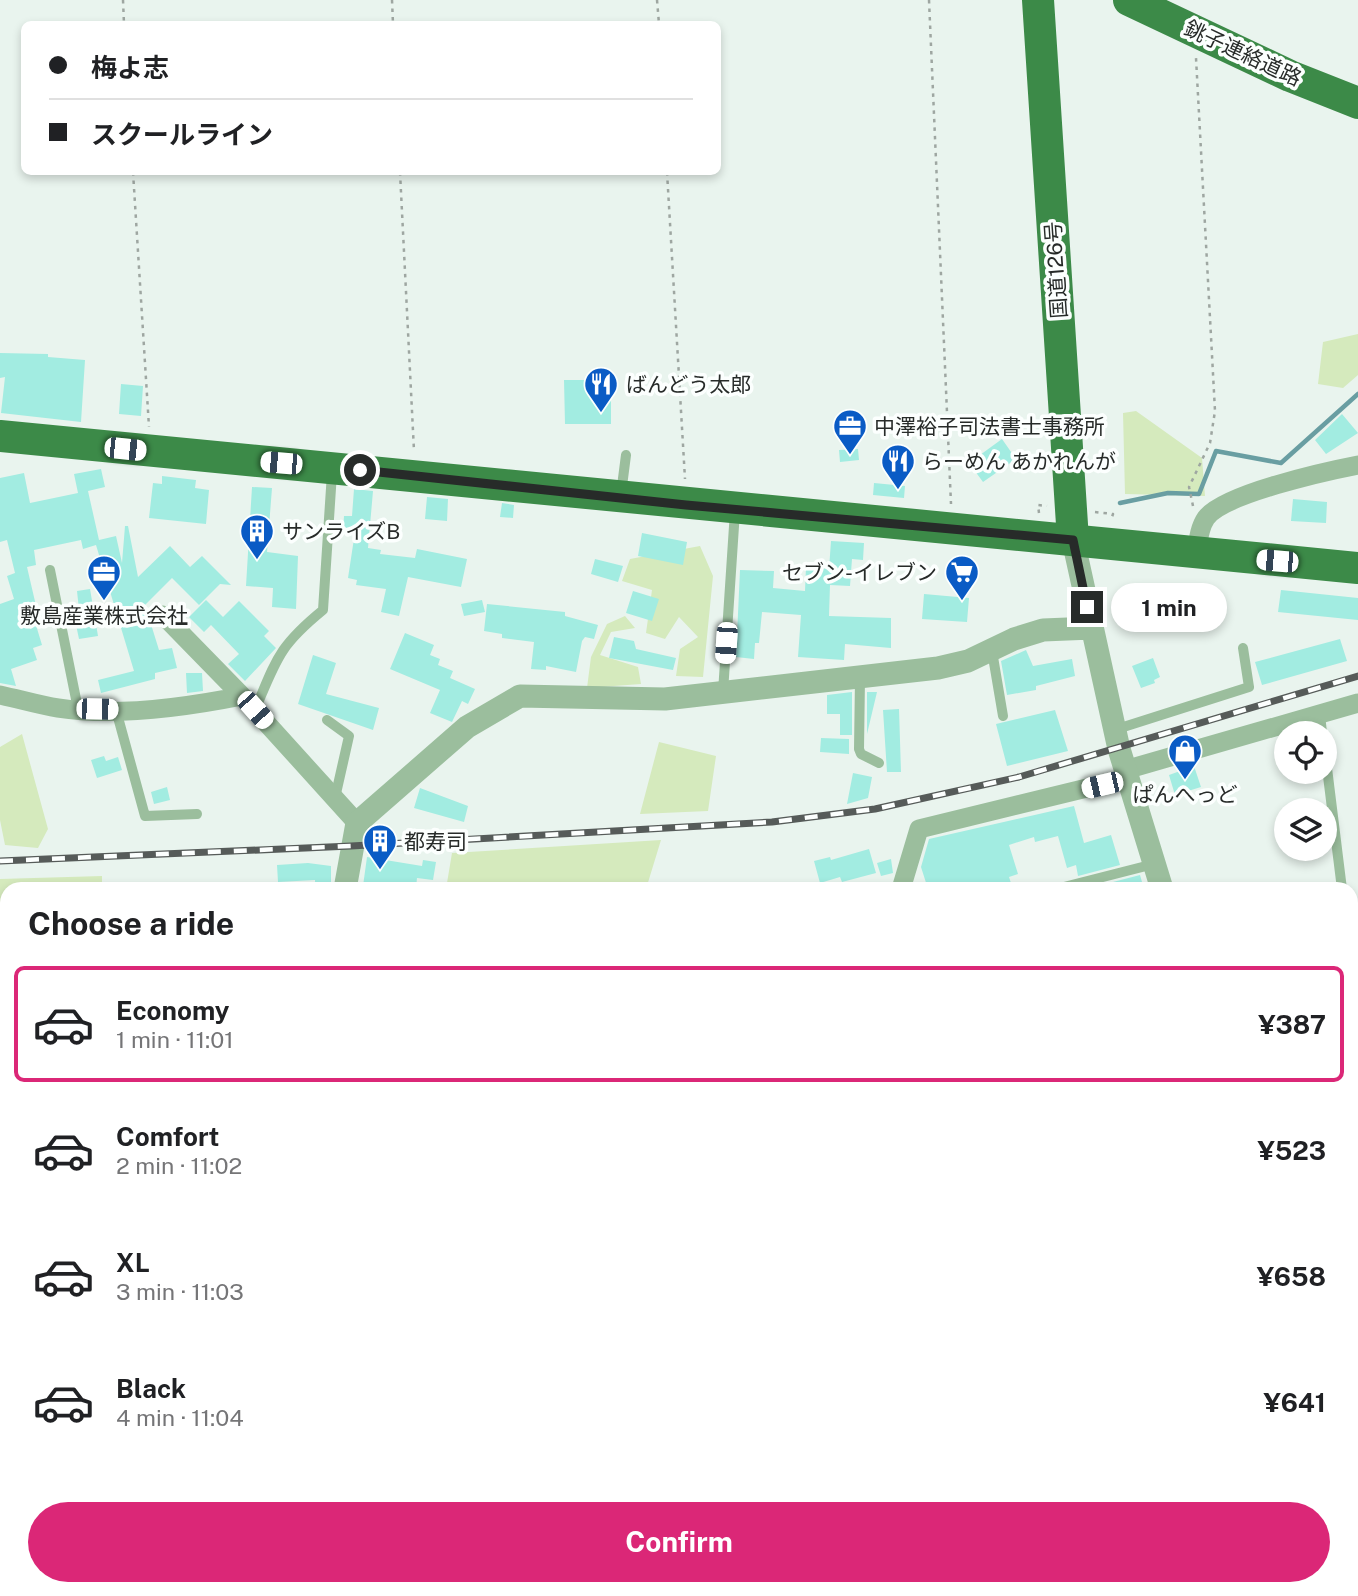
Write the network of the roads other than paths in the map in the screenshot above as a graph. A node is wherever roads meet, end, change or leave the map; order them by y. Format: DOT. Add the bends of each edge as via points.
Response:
graph roads {
  1 [pos="1038,0"];
  2 [pos="1129,0"];
  3 [pos="1175,0"];
  4 [pos="1358,92"];
  5 [pos="1358,103"];
  6 [pos="0,436"];
  7 [pos="626,455"];
  8 [pos="1358,465"];
  9 [pos="332,467"];
  10 [pos="621,498"];
  11 [pos="735,509"];
  12 [pos="1073,540"];
  13 [pos="1196,554"];
  14 [pos="1358,568"];
  15 [pos="51,570"];
  16 [pos="163,615"];
  17 [pos="1092,628"];
  18 [pos="1243,648"];
  19 [pos="992,650"];
  20 [pos="860,676"];
  21 [pos="723,692"];
  22 [pos="0,695"];
  23 [pos="248,703"];
  24 [pos="1358,703"];
  25 [pos="78,709"];
  26 [pos="116,710"];
  27 [pos="1003,716"];
  28 [pos="327,720"];
  29 [pos="1326,721"];
  30 [pos="1114,730"];
  31 [pos="1274,736"];
  32 [pos="879,763"];
  33 [pos="1127,774"];
  34 [pos="1329,784"];
  35 [pos="335,798"];
  36 [pos="197,814"];
  37 [pos="357,823"];
  38 [pos="1154,864"];
  39 [pos="346,882"];
  40 [pos="903,882"];
  41 [pos="1083,882"];
  42 [pos="1160,882"];
  43 [pos="1341,882"];
  1 -- 12 [label="highway, 国道126号"];
  2 -- 5 [label="highway, 銚子連絡道路"];
  3 -- 4 [label="highway, 銚子連絡道路"];
  6 -- 9 [label="highway"];
  7 -- 10 [label="lane"];
  8 -- 13 [label="street" via="1304,477 1223,505 1206,517"];
  9 -- 10 [label="highway"];
  9 -- 23 [label="lane" via="323,610 291,637"];
  10 -- 11 [label="highway"];
  11 -- 12 [label="highway"];
  11 -- 21 [label="lane"];
  12 -- 13 [label="highway"];
  12 -- 17 [label="street"];
  13 -- 14 [label="highway"];
  15 -- 25 [label="lane"];
  16 -- 23 [label="street"];
  17 -- 19 [label="street" via="1043,630"];
  17 -- 30 [label="street"];
  18 -- 30 [label="lane" via="1250,687"];
  19 -- 20 [label="street" via="937,668"];
  19 -- 27 [label="lane"];
  20 -- 21 [label="street"];
  20 -- 32 [label="lane" via="859,749"];
  21 -- 37 [label="street" via="665,699 520,696 467,727"];
  22 -- 25 [label="street"];
  23 -- 26 [label="street"];
  23 -- 35 [label="street"];
  24 -- 29 [label="street"];
  25 -- 26 [label="street"];
  26 -- 36 [label="lane" via="145,816"];
  28 -- 35 [label="lane" via="349,736"];
  30 -- 33 [label="street"];
  31 -- 33 [label="street"];
  33 -- 38 [label="street"];
  33 -- 40 [label="street" via="919,829"];
  34 -- 43 [label="lane"];
  35 -- 37 [label="street"];
  37 -- 39 [label="street"];
  38 -- 41 [label="lane"];
  38 -- 42 [label="street"];
}
